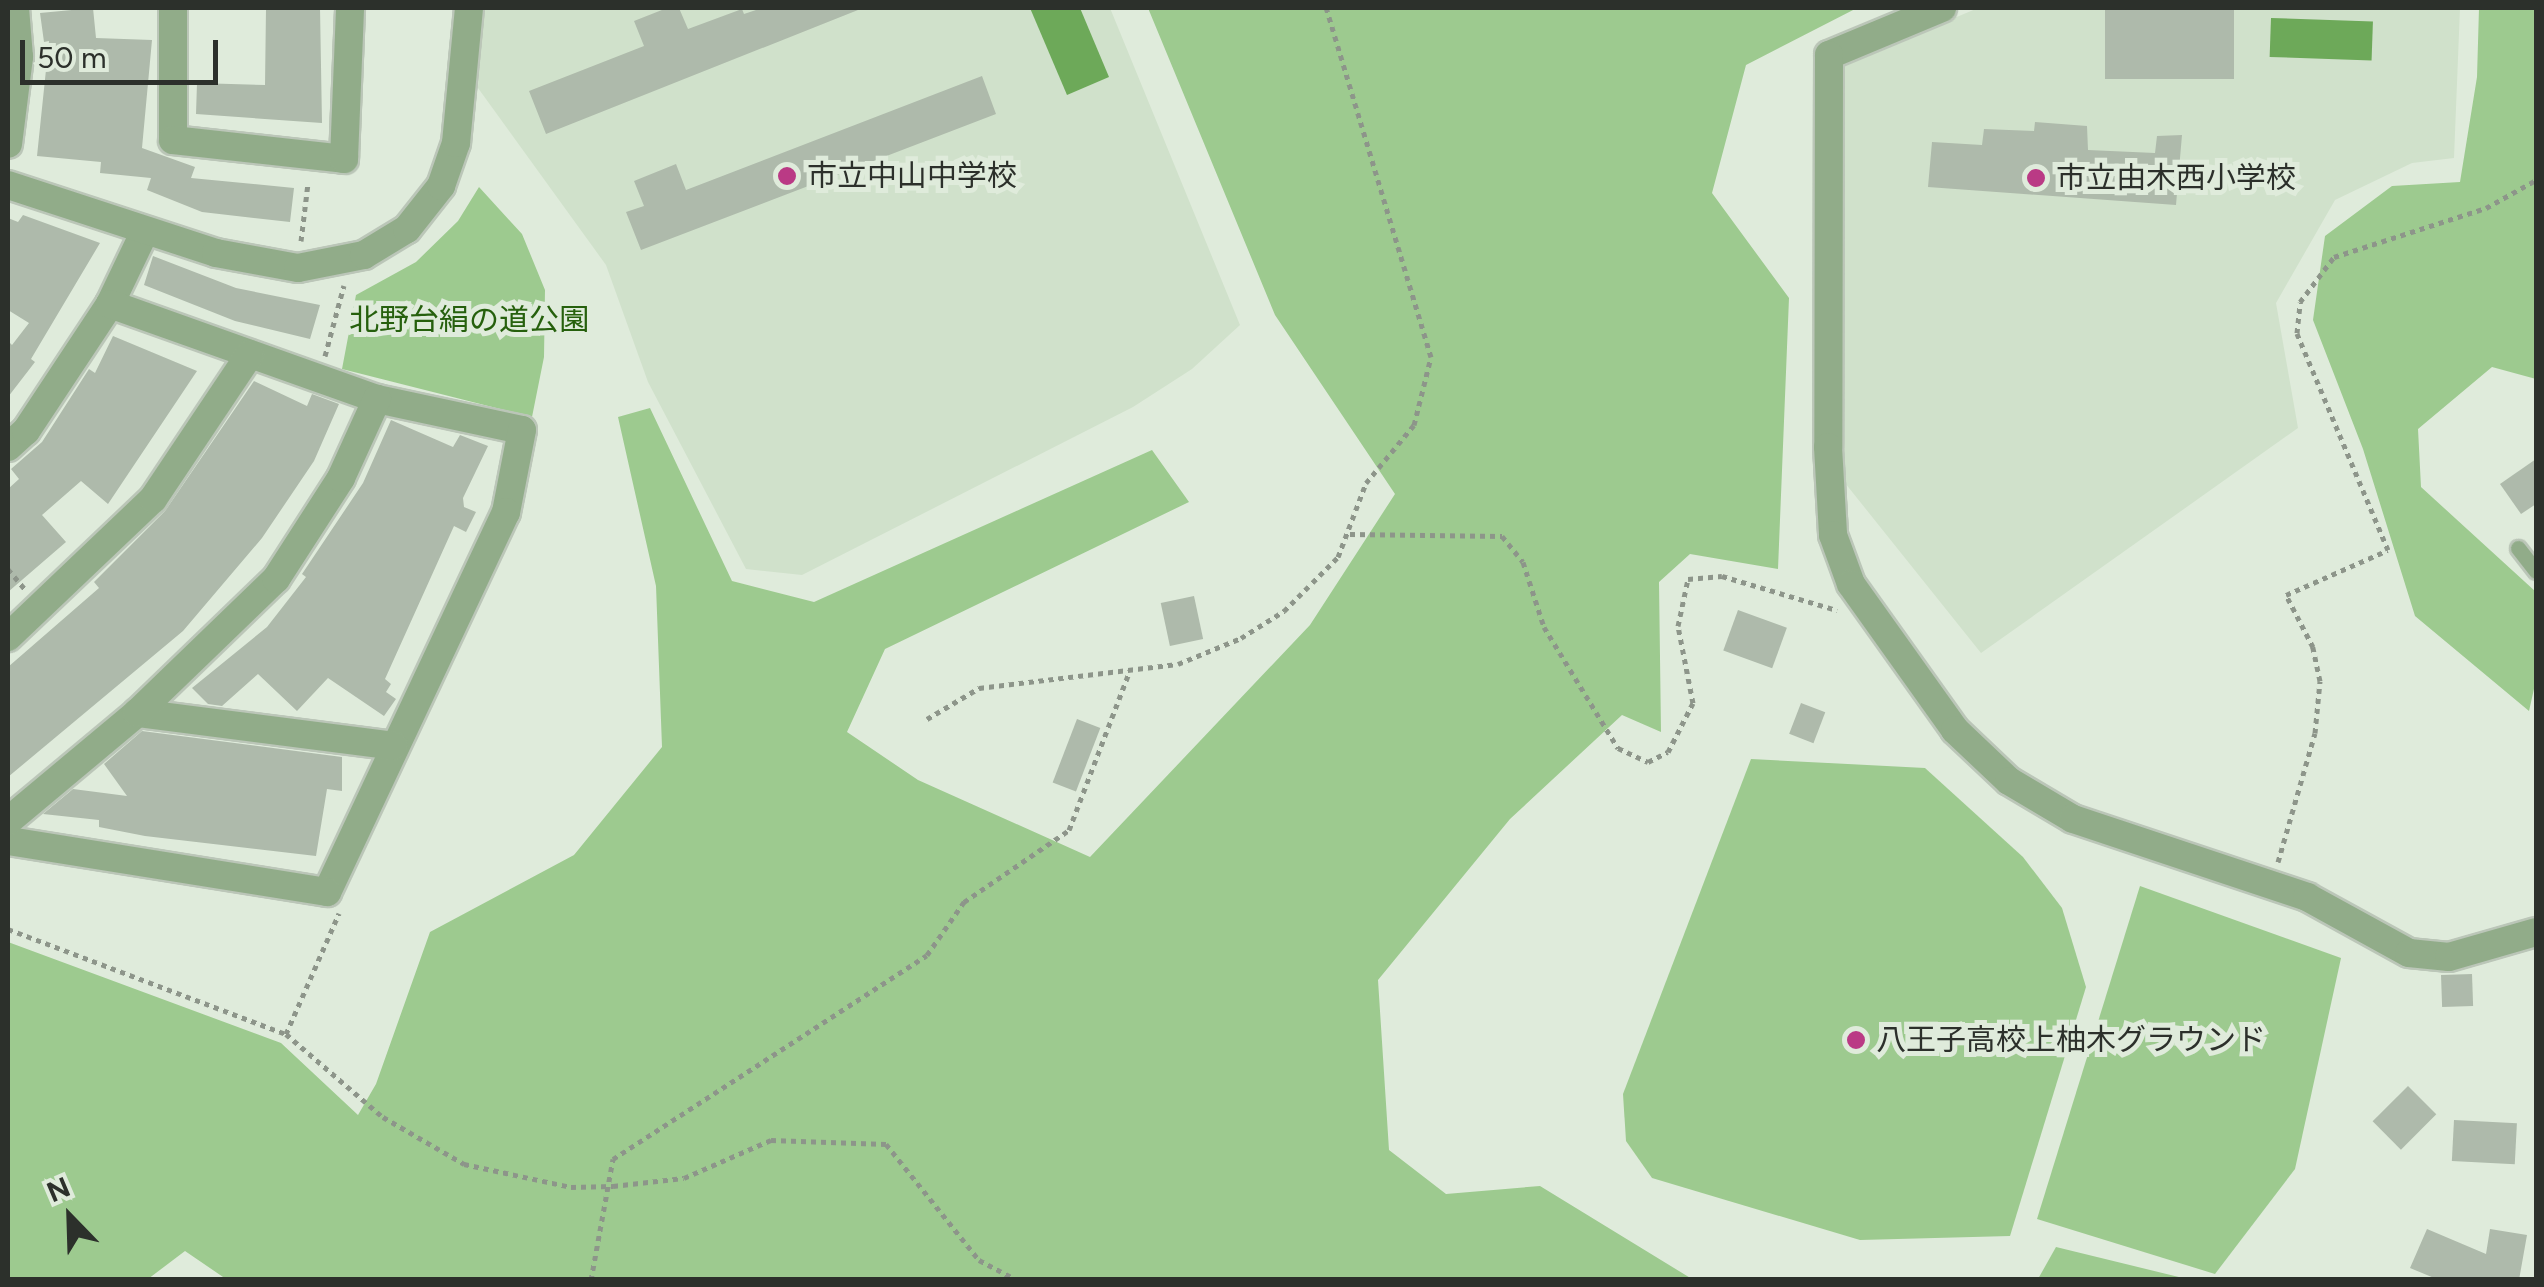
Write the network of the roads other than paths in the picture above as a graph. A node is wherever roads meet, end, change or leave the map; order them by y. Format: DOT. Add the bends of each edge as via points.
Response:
graph roads {
  1 [pos="15,8"];
  2 [pos="173,8"];
  3 [pos="350,8"];
  4 [pos="469,8"];
  5 [pos="1942,8"];
  6 [pos="8,144"];
  7 [pos="8,185"];
  8 [pos="144,232"];
  9 [pos="110,304"];
  10 [pos="250,354"];
  11 [pos="377,399"];
  12 [pos="8,447"];
  13 [pos="2518,548"];
  14 [pos="2536,571"];
  15 [pos="8,637"];
  16 [pos="137,713"];
  17 [pos="394,746"];
  18 [pos="8,822"];
  19 [pos="8,841"];
  20 [pos="2536,932"];
  1 -- 6 [label="street" via="19,57"];
  2 -- 3 [label="street" via="173,140 344,159"];
  4 -- 8 [label="street" via="456,143 441,186 407,229 352,258 298,268"];
  5 -- 20 [label="street" via="1829,55 1833,534 1852,584 1955,730 2009,781 2072,819 2307,897 2408,953 2448,957"];
  7 -- 8 [label="street"];
  8 -- 9 [label="street"];
  9 -- 10 [label="street"];
  9 -- 12 [label="street" via="26,431"];
  10 -- 11 [label="street"];
  10 -- 15 [label="street" via="153,499"];
  11 -- 16 [label="street" via="341,478 276,580"];
  11 -- 17 [label="street" via="522,430 506,512"];
  13 -- 14 [label="lane"];
  16 -- 17 [label="street"];
  16 -- 18 [label="street"];
  17 -- 19 [label="street" via="327,892"];
}
